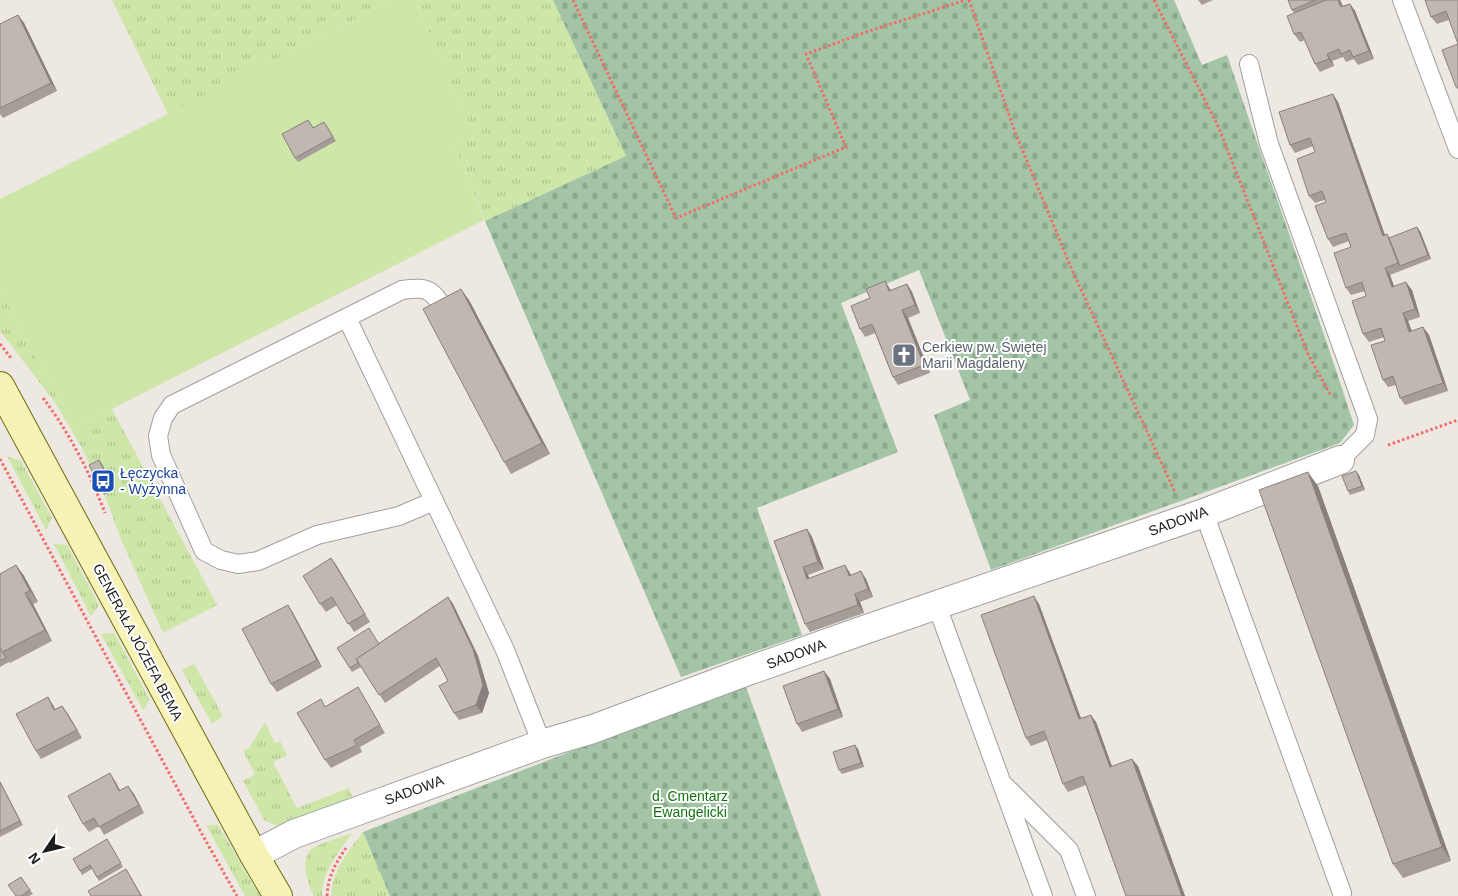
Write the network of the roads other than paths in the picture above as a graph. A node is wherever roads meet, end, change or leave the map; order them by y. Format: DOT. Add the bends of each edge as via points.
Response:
graph roads {
  1 [pos="1402,0"];
  2 [pos="1249,64"];
  3 [pos="1458,149"];
  4 [pos="446,312"];
  5 [pos="347,318"];
  6 [pos="0,386"];
  7 [pos="1340,460"];
  8 [pos="434,501"];
  9 [pos="1204,513"];
  10 [pos="937,606"];
  11 [pos="542,744"];
  12 [pos="1001,782"];
  13 [pos="254,855"];
  14 [pos="1342,892"];
  15 [pos="278,896"];
  16 [pos="1042,896"];
  17 [pos="1086,896"];
  1 -- 3 [label="lane"];
  2 -- 7 [label="lane" via="1269,144 1368,419 1365,435"];
  4 -- 5 [label="lane" via="434,293 419,287 402,290"];
  5 -- 8 [label="lane"];
  5 -- 8 [label="lane" via="172,405 163,418 158,436 161,455 204,550 221,560 238,564 258,561 317,534 399,516"];
  6 -- 13 [label="street, GENERAŁA JÓZEFA BEMA"];
  7 -- 9 [label="street, SADOWA"];
  8 -- 11 [label="lane" via="505,650"];
  9 -- 10 [label="street, SADOWA"];
  9 -- 14 [label="lane"];
  10 -- 11 [label="street, SADOWA" via="593,729"];
  10 -- 12 [label="lane"];
  11 -- 13 [label="street, SADOWA" via="294,834"];
  12 -- 16 [label="lane"];
  12 -- 17 [label="lane" via="1069,850"];
  13 -- 15 [label="street, GENERAŁA JÓZEFA BEMA"];
}
